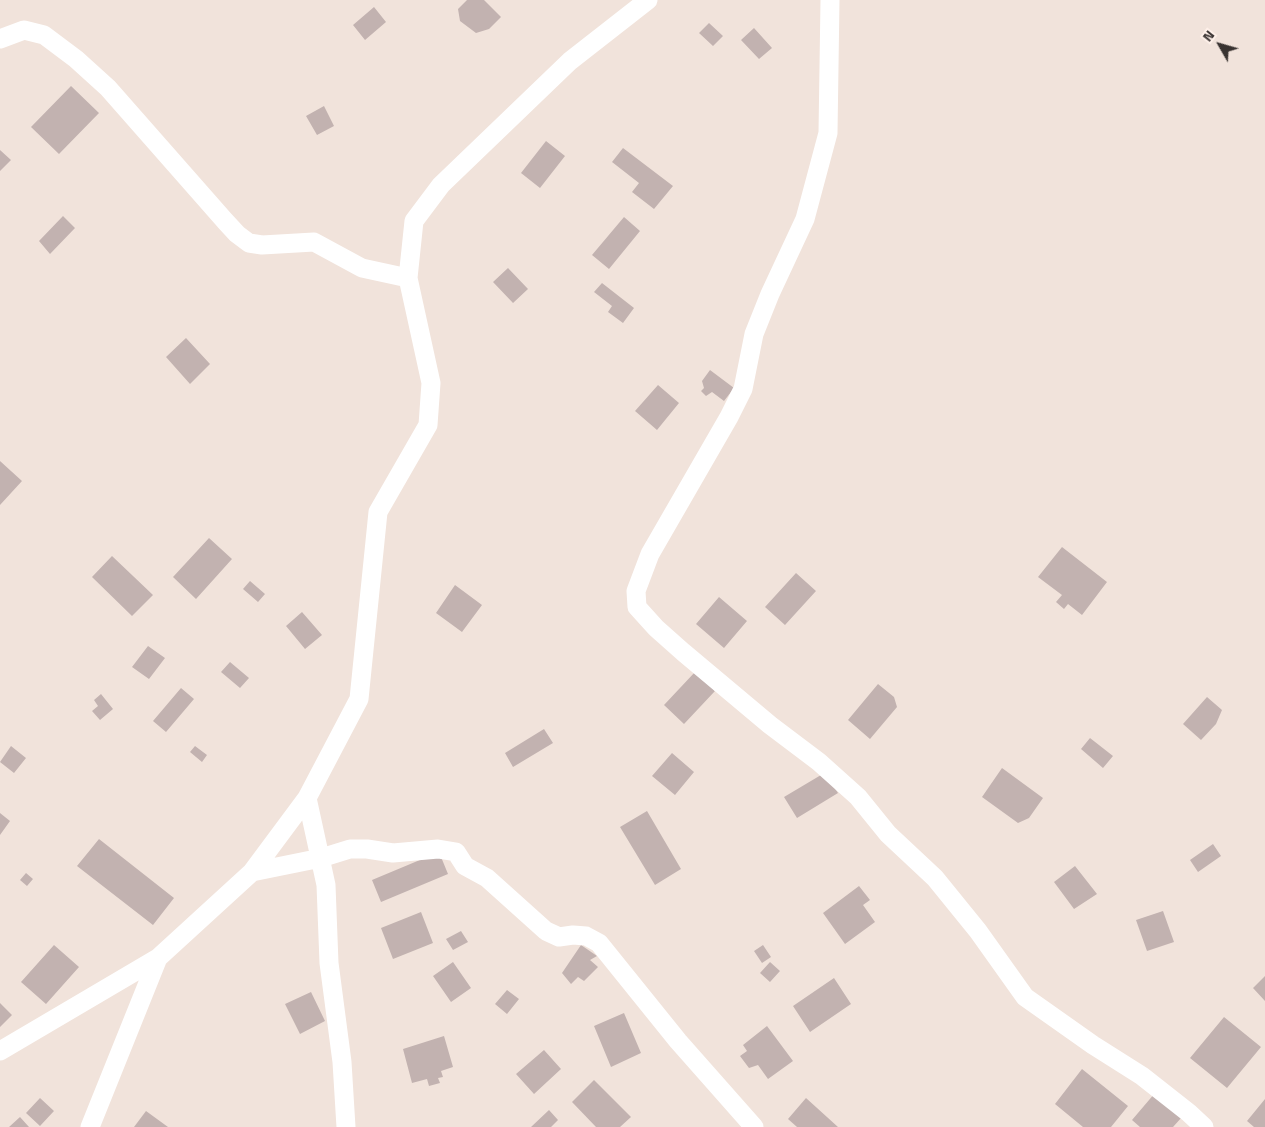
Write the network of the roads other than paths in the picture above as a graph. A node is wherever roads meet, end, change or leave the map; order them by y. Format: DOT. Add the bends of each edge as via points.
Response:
graph roads {
  1 [pos="648,0"];
  2 [pos="830,0"];
  3 [pos="0,38"];
  4 [pos="408,278"];
  5 [pos="306,798"];
  6 [pos="321,858"];
  7 [pos="252,872"];
  8 [pos="158,958"];
  9 [pos="0,1051"];
  10 [pos="90,1127"];
  11 [pos="346,1127"];
  12 [pos="754,1127"];
  13 [pos="1204,1127"];
  1 -- 4 [label="street" via="570,61 441,185 414,221"];
  2 -- 13 [label="street" via="828,133 805,219 754,334 743,389 650,554 636,591 638,607 683,652 858,797 888,834 935,878 1025,997 1142,1076"];
  3 -- 4 [label="street" via="24,30 44,35 76,58 108,88 225,221 249,243 314,242 362,268"];
  4 -- 5 [label="street" via="431,383 428,425 378,512 360,699"];
  5 -- 6 [label="street"];
  5 -- 7 [label="street"];
  6 -- 7 [label="street"];
  6 -- 11 [label="street"];
  6 -- 12 [label="street" via="350,849 393,854 438,849 456,852 466,866 487,878 546,931 559,937 586,936 599,943 678,1041"];
  7 -- 8 [label="street"];
  8 -- 9 [label="street"];
  8 -- 10 [label="street"];
}
